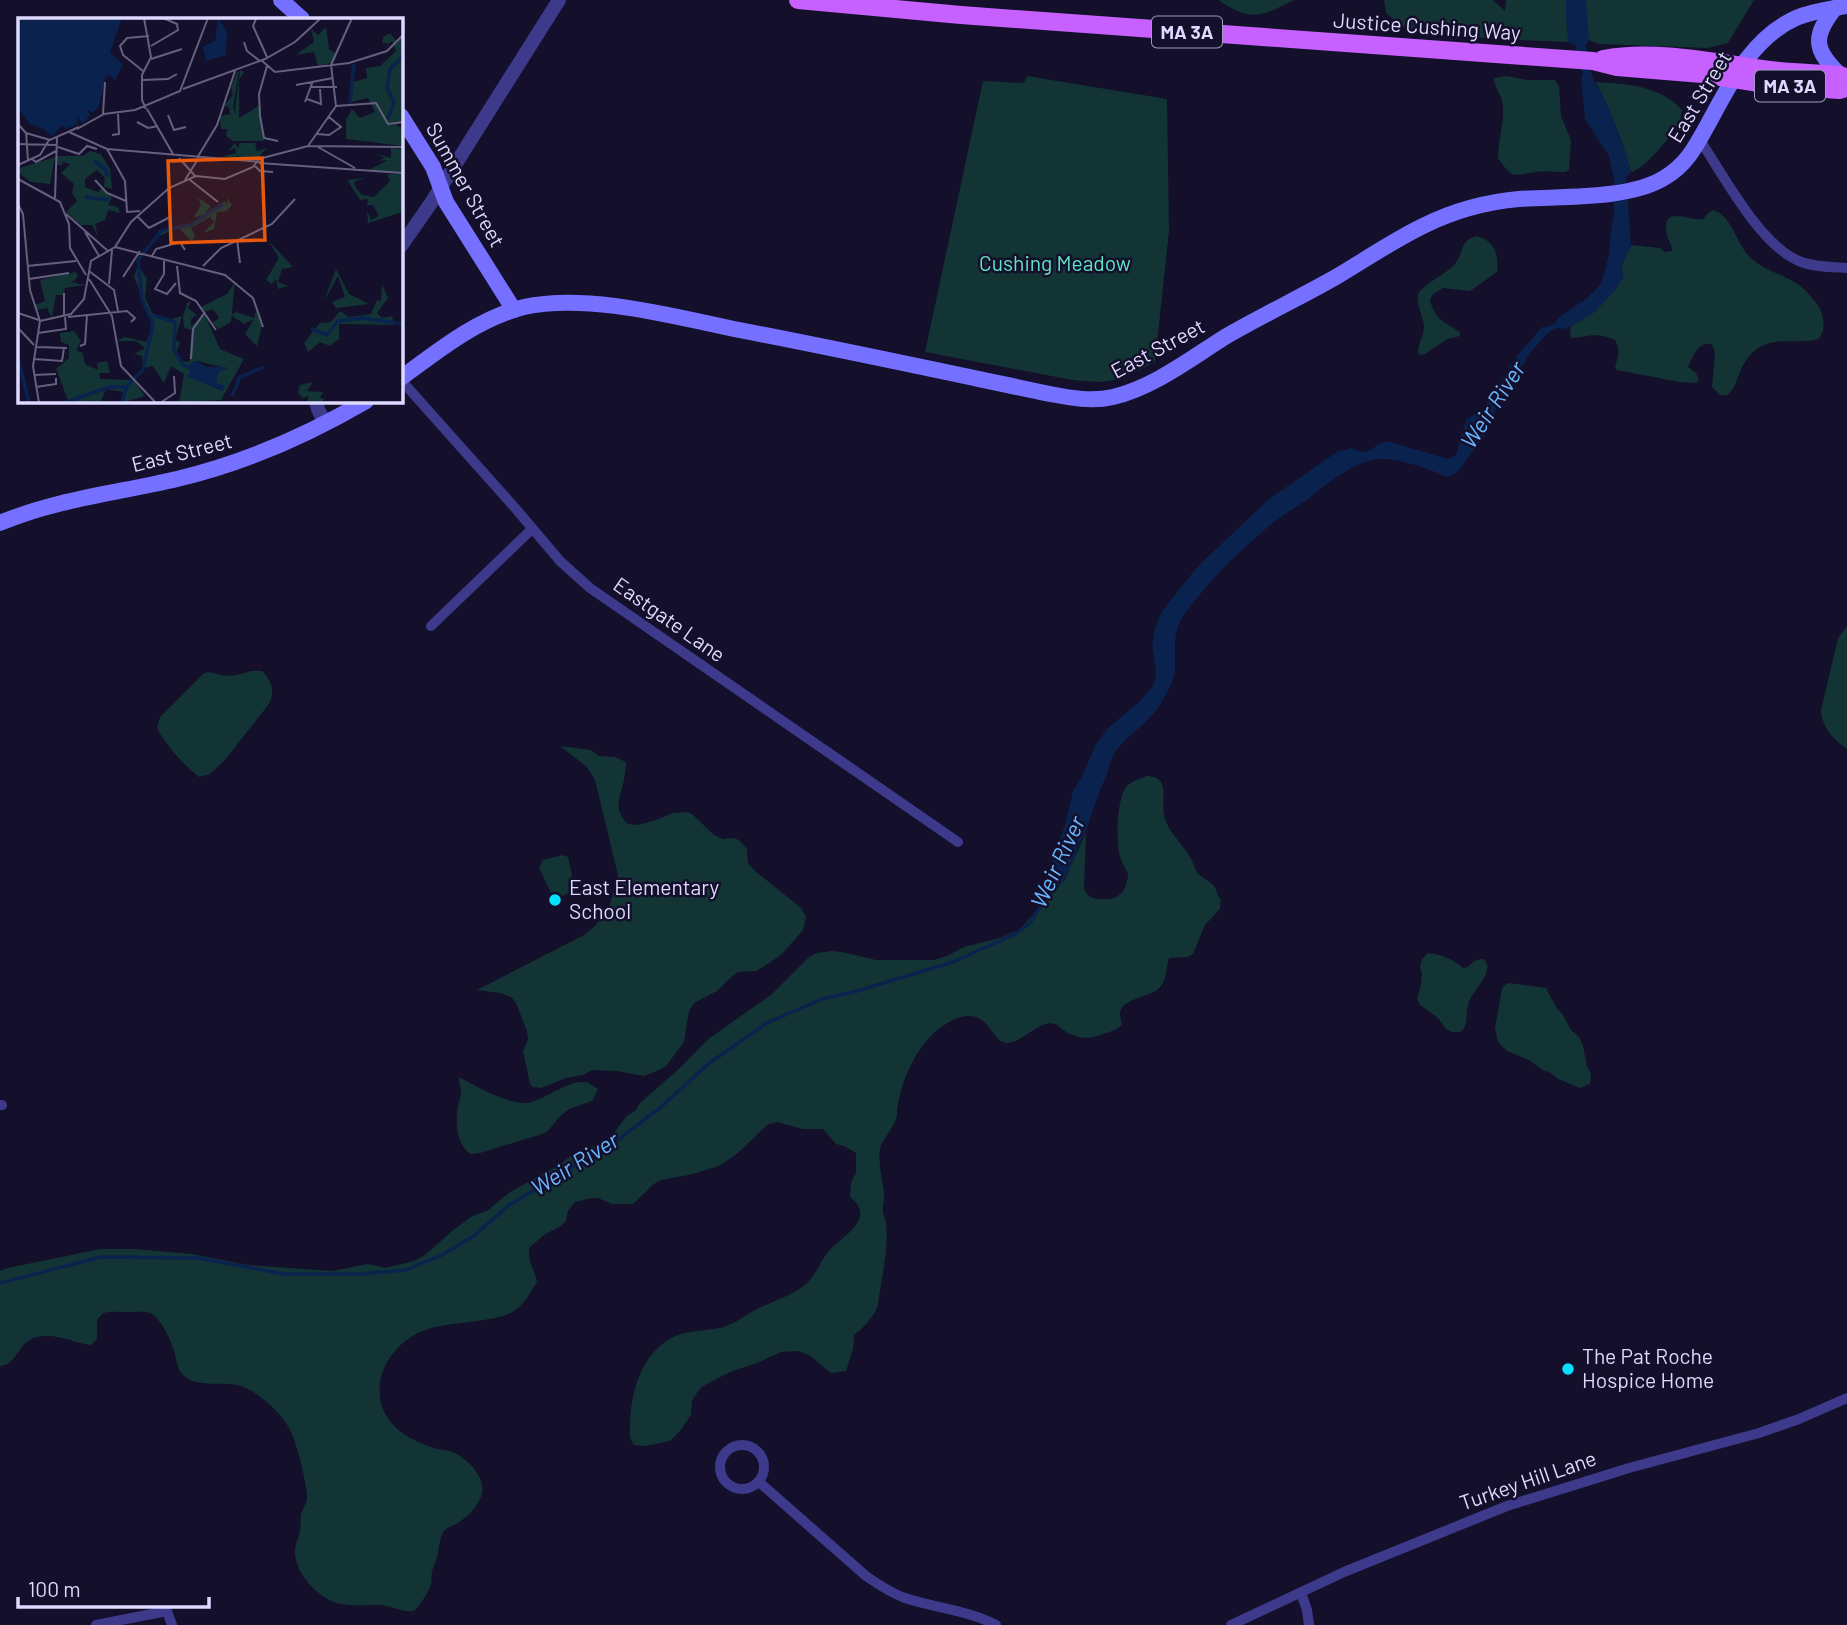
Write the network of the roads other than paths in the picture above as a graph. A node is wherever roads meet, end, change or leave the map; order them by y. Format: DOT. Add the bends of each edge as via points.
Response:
graph roads {
  1 [pos="281,0"];
  2 [pos="798,0"];
  3 [pos="557,1"];
  4 [pos="1841,7"];
  5 [pos="301,18"];
  6 [pos="1738,72"];
  7 [pos="1845,80"];
  8 [pos="402,118"];
  9 [pos="1700,140"];
  10 [pos="440,187"];
  11 [pos="402,244"];
  12 [pos="1847,268"];
  13 [pos="514,310"];
  14 [pos="402,378"];
  15 [pos="402,380"];
  16 [pos="316,402"];
  17 [pos="364,402"];
  18 [pos="325,423"];
  19 [pos="0,523"];
  20 [pos="532,529"];
  21 [pos="431,626"];
  22 [pos="958,842"];
  23 [pos="1847,1398"];
  24 [pos="759,1482"];
  25 [pos="1301,1593"];
  26 [pos="96,1625"];
  27 [pos="172,1625"];
  28 [pos="996,1625"];
  29 [pos="1231,1625"];
  30 [pos="1308,1625"];
  1 -- 5 [label="main road"];
  2 -- 6 [label="main road, Justice Cushing Way / MA 3A" via="1466,53 1703,60"];
  3 -- 10 [label="street"];
  4 -- 6 [label="main road, East Street" via="1804,15 1781,26"];
  4 -- 7 [label="main road" via="1822,27 1818,40 1824,58"];
  6 -- 7 [label="main road, Justice Cushing Way / MA 3A" via="1772,70"];
  6 -- 9 [label="main road, East Street"];
  8 -- 10 [label="main road, Summer Street"];
  9 -- 12 [label="street" via="1758,227 1788,256"];
  9 -- 13 [label="main road, East Street" via="1672,173 1648,186 1492,203 1441,217 1160,377 1106,398 1050,394 617,307 568,303"];
  10 -- 11 [label="street"];
  10 -- 13 [label="main road, Summer Street"];
  13 -- 14 [label="main road, East Street" via="470,330"];
  15 -- 20 [label="street, Eastgate Lane"];
  16 -- 18 [label="street"];
  17 -- 18 [label="main road, East Street"];
  18 -- 19 [label="main road, East Street" via="220,467 62,503"];
  20 -- 21 [label="street"];
  20 -- 22 [label="street, Eastgate Lane" via="590,588"];
  23 -- 25 [label="street, Turkey Hill Lane" via="1759,1433 1507,1506"];
  24 -- 24 [label="street" via="764,1462 754,1448 737,1445 723,1455 720,1471 728,1485 743,1490"];
  24 -- 28 [label="street" via="886,1590"];
  25 -- 29 [label="street, Turkey Hill Lane"];
  25 -- 30 [label="street"];
  26 -- 27 [label="street" via="167,1611"];
}
